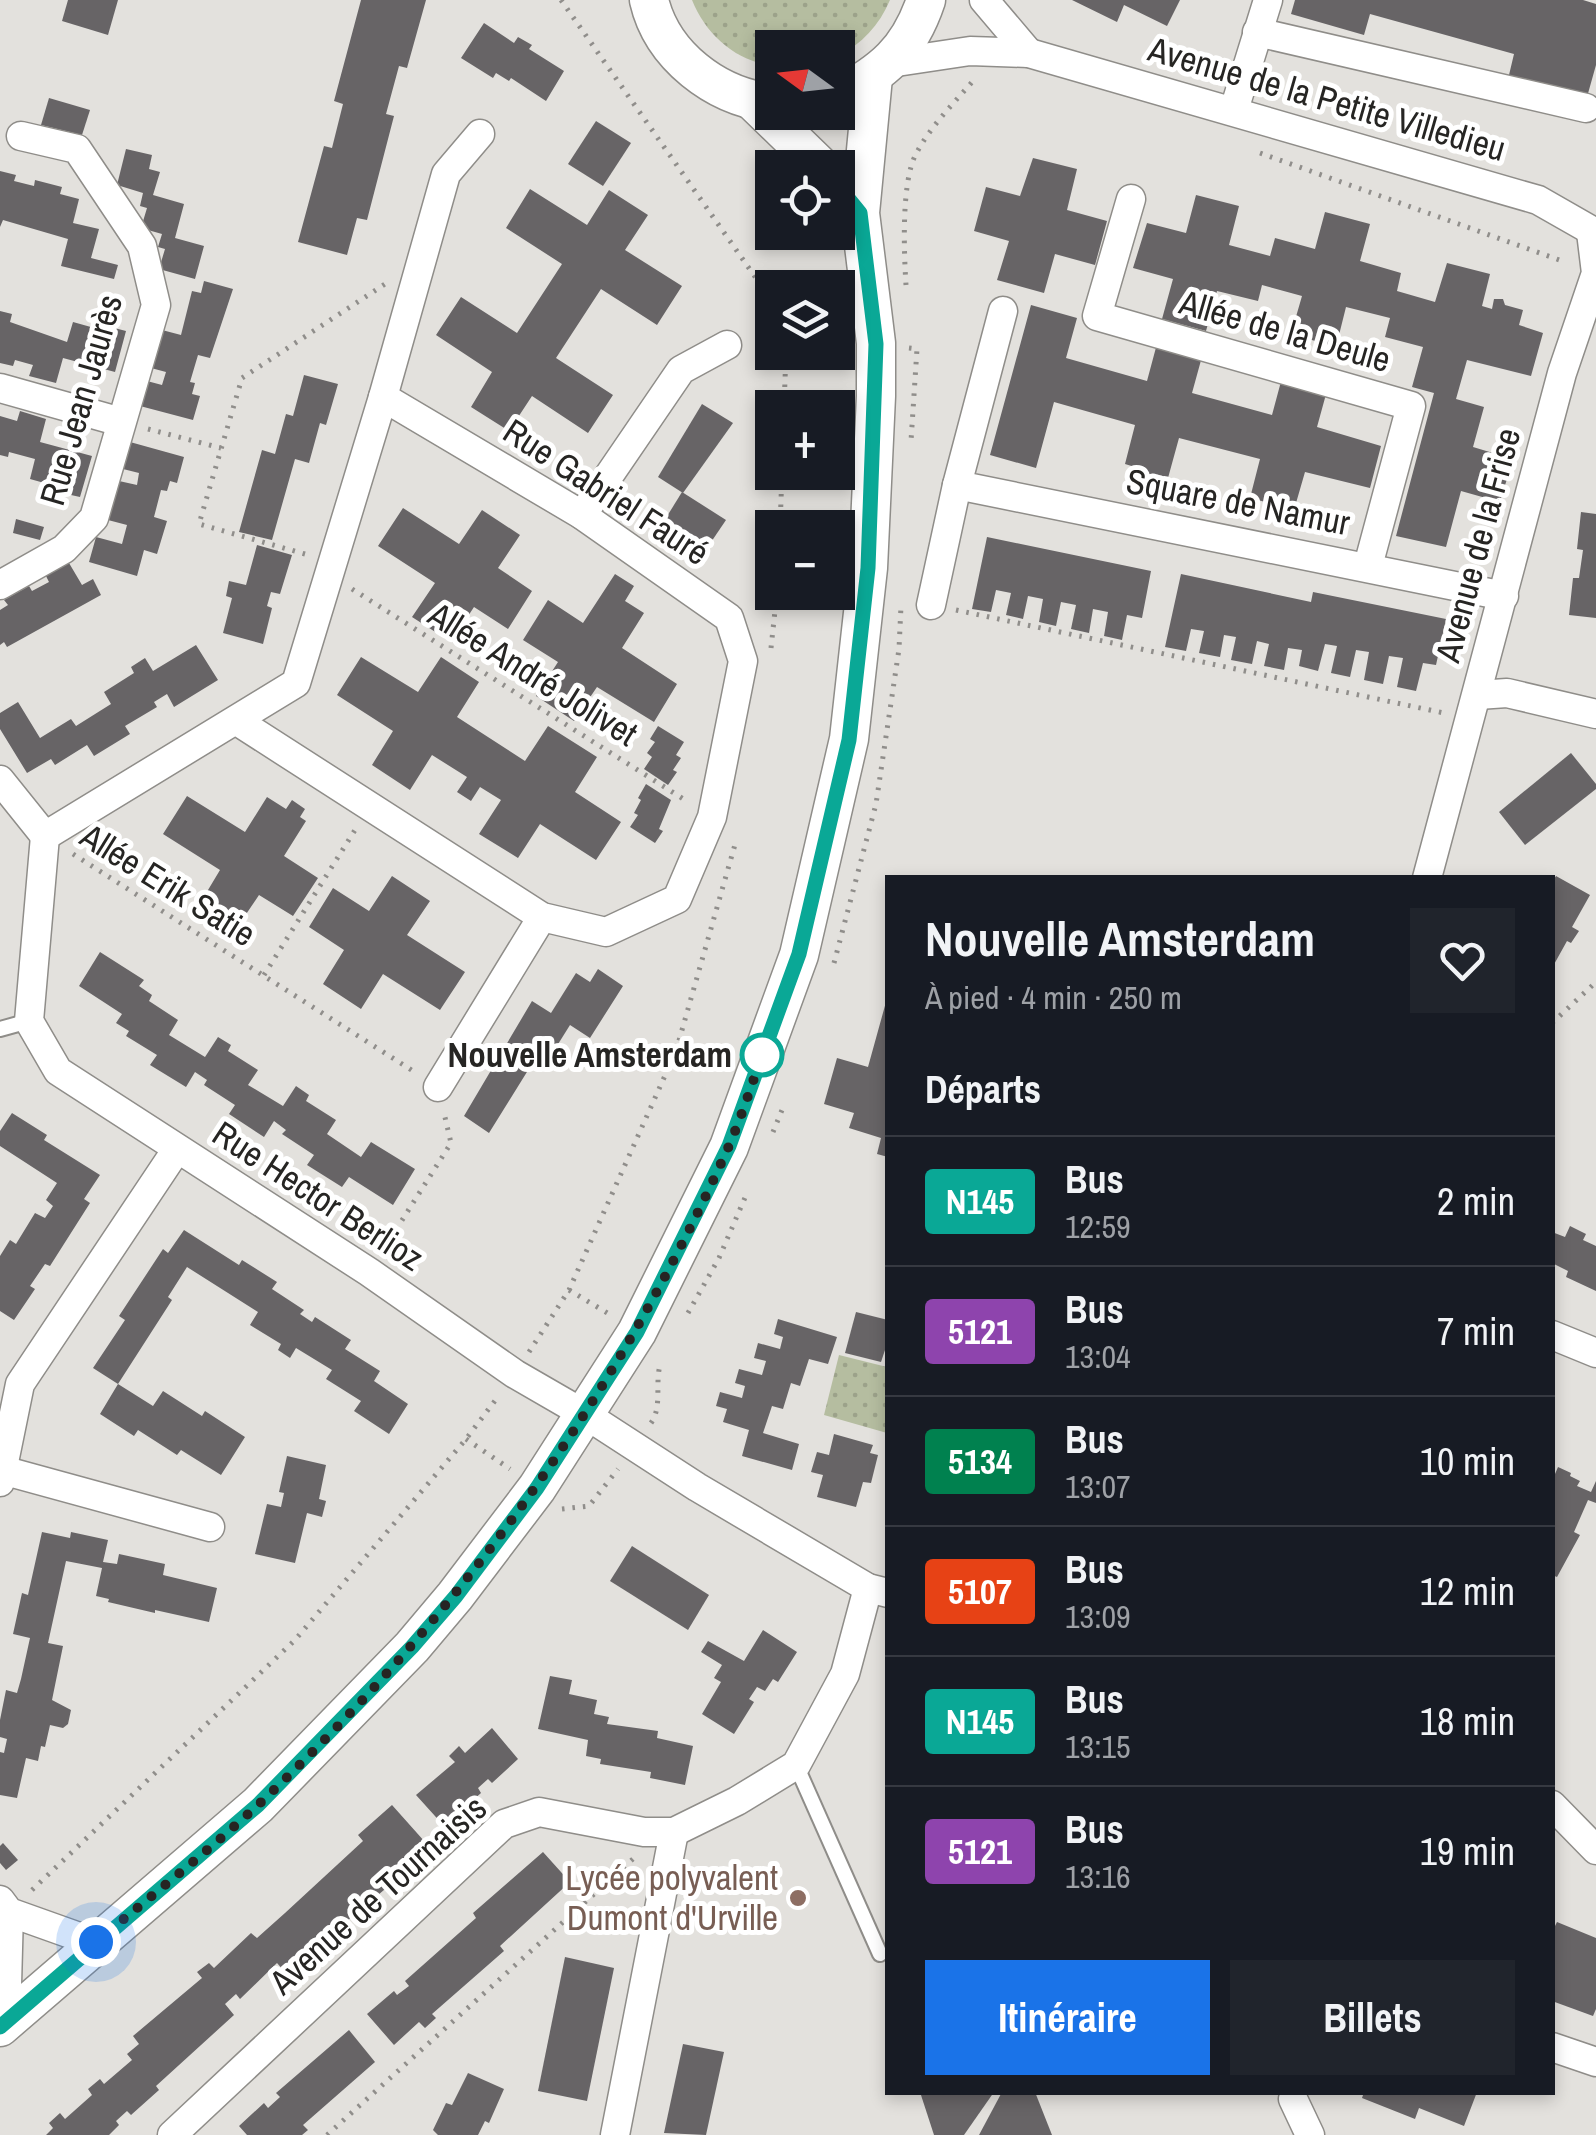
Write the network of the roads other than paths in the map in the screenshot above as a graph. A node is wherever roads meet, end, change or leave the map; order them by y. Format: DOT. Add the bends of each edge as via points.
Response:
graph roads {
  1 [pos="649,0"];
  2 [pos="926,0"];
  3 [pos="984,0"];
  4 [pos="1268,0"];
  5 [pos="1257,32"];
  6 [pos="1030,53"];
  7 [pos="882,70"];
  8 [pos="855,86"];
  9 [pos="755,99"];
  10 [pos="1586,108"];
  11 [pos="1234,110"];
  12 [pos="788,130"];
  13 [pos="480,134"];
  14 [pos="21,136"];
  15 [pos="806,150"];
  16 [pos="855,176"];
  17 [pos="1130,199"];
  18 [pos="855,232"];
  19 [pos="1593,232"];
  20 [pos="1003,311"];
  21 [pos="727,344"];
  22 [pos="0,388"];
  23 [pos="383,396"];
  24 [pos="121,422"];
  25 [pos="957,485"];
  26 [pos="582,514"];
  27 [pos="1368,566"];
  28 [pos="0,585"];
  29 [pos="1504,596"];
  30 [pos="931,605"];
  31 [pos="1474,707"];
  32 [pos="1596,714"];
  33 [pos="236,721"];
  34 [pos="0,780"];
  35 [pos="45,836"];
  36 [pos="1428,875"];
  37 [pos="542,917"];
  38 [pos="28,1021"];
  39 [pos="0,1030"];
  40 [pos="438,1087"];
  41 [pos="177,1149"];
  42 [pos="1555,1336"];
  43 [pos="1596,1353"];
  44 [pos="586,1415"];
  45 [pos="1,1476"];
  46 [pos="210,1527"];
  47 [pos="878,1590"];
  48 [pos="796,1765"];
  49 [pos="1555,1808"];
  50 [pos="672,1840"];
  51 [pos="1596,1850"];
  52 [pos="4,1906"];
  53 [pos="96,1942"];
  54 [pos="880,1954"];
  55 [pos="3,2024"];
  56 [pos="1555,2049"];
  57 [pos="1596,2062"];
  58 [pos="1293,2099"];
  59 [pos="172,2135"];
  60 [pos="615,2135"];
  61 [pos="1310,2135"];
  1 -- 9 [label="street" via="676,53 710,83"];
  2 -- 7 [label="street" via="918,26"];
  3 -- 6 [label="street"];
  4 -- 5 [label="street"];
  5 -- 10 [label="street"];
  5 -- 11 [label="street"];
  6 -- 7 [label="street, Avenue de la Petite Villedieu" via="970,51"];
  6 -- 11 [label="street, Avenue de la Petite Villedieu"];
  7 -- 8 [label="street"];
  7 -- 16 [label="street"];
  11 -- 19 [label="street, Avenue de la Petite Villedieu" via="1538,200"];
  12 -- 15 [label="street"];
  13 -- 23 [label="street" via="446,174"];
  14 -- 24 [label="street, Rue Jean Jaurès" via="77,149 142,246 156,306"];
  17 -- 27 [label="street, Allée de la Deule" via="1097,316 1411,406"];
  18 -- 44 [label="street" via="876,344 876,396 868,568 849,740 799,954 729,1146 637,1332"];
  19 -- 29 [label="street, Avenue de la Frise" via="1596,274 1562,373"];
  20 -- 25 [label="street"];
  21 -- 26 [label="street" via="682,370"];
  22 -- 24 [label="street"];
  23 -- 26 [label="street, Rue Gabriel Fauré"];
  23 -- 33 [label="street" via="296,683"];
  24 -- 28 [label="street, Rue Jean Jaurès" via="94,518 64,549"];
  25 -- 27 [label="street, Square de Namur"];
  25 -- 30 [label="street"];
  26 -- 37 [label="street, Rue Gabriel Fauré" via="729,618 743,661 712,816 677,899 606,932"];
  27 -- 29 [label="street, Square de Namur"];
  29 -- 31 [label="street, Avenue de la Frise"];
  31 -- 32 [label="street" via="1508,693"];
  31 -- 36 [label="street, Avenue de la Frise"];
  33 -- 35 [label="street"];
  33 -- 37 [label="street, Rue Gabriel Fauré"];
  34 -- 35 [label="street"];
  35 -- 38 [label="street"];
  37 -- 40 [label="street"];
  38 -- 39 [label="lane"];
  38 -- 41 [label="street, Rue Hector Berlioz" via="58,1070"];
  41 -- 44 [label="street, Rue Hector Berlioz"];
  41 -- 45 [label="street" via="20,1384"];
  42 -- 43 [label="street"];
  44 -- 47 [label="street" via="698,1488"];
  44 -- 53 [label="street" via="412,1647 258,1805"];
  45 -- 46 [label="street"];
  47 -- 48 [label="street" via="845,1674"];
  48 -- 50 [label="street"];
  48 -- 54 [label="lane"];
  49 -- 51 [label="street"];
  50 -- 59 [label="street, Avenue de Tournaisis" via="539,1812 504,1824"];
  50 -- 60 [label="street"];
  52 -- 53 [label="street"];
  52 -- 55 [label="street"];
  53 -- 55 [label="street"];
  56 -- 57 [label="street"];
  58 -- 61 [label="street"];
}
